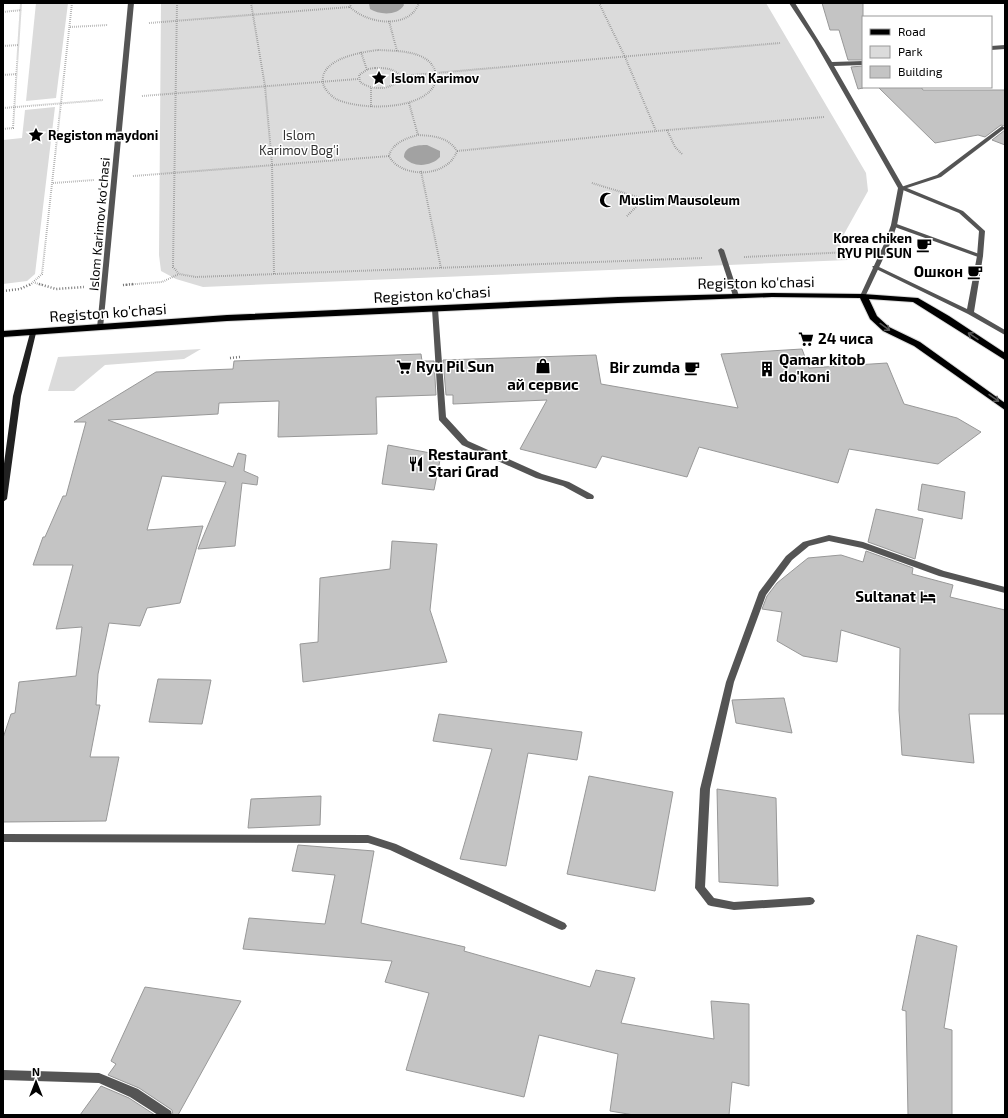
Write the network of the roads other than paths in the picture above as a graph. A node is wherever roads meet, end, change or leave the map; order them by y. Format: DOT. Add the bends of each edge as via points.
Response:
graph roads {
  1 [pos="131,3"];
  2 [pos="792,3"];
  3 [pos="1005,47"];
  4 [pos="992,48"];
  5 [pos="862,63"];
  6 [pos="829,64"];
  7 [pos="1002,128"];
  8 [pos="901,188"];
  9 [pos="894,225"];
  10 [pos="722,254"];
  11 [pos="980,256"];
  12 [pos="876,267"];
  13 [pos="736,296"];
  14 [pos="863,296"];
  15 [pos="435,310"];
  16 [pos="970,313"];
  17 [pos="100,328"];
  18 [pos="32,333"];
  19 [pos="1005,333"];
  20 [pos="3,334"];
  21 [pos="1005,356"];
  22 [pos="1005,407"];
  23 [pos="590,497"];
  24 [pos="3,499"];
  25 [pos="1005,590"];
  26 [pos="3,838"];
  27 [pos="810,901"];
  28 [pos="562,926"];
  29 [pos="3,1075"];
  30 [pos="167,1115"];
  1 -- 17 [label="street, Islom Karimov ko'chasi"];
  2 -- 6 [label="street"];
  3 -- 4 [label="street"];
  5 -- 6 [label="street"];
  6 -- 8 [label="street"];
  7 -- 8 [label="street" via="939,176"];
  8 -- 9 [label="street"];
  8 -- 11 [label="street" via="961,212 982,231"];
  9 -- 11 [label="street"];
  9 -- 12 [label="street"];
  10 -- 13 [label="street"];
  11 -- 16 [label="street"];
  12 -- 14 [label="street"];
  12 -- 16 [label="street"];
  13 -- 14 [label="main road, Registon ko'chasi"];
  13 -- 15 [label="main road, Registon ko'chasi"];
  21 -- 14 [label="main road, Registon ko'chasi, one-way" via="915,300"];
  14 -- 22 [label="main road, one-way" via="873,317 886,329 917,344"];
  15 -- 17 [label="main road, Registon ko'chasi" via="227,318"];
  15 -- 23 [label="street" via="442,418 465,443 539,476 566,484"];
  16 -- 19 [label="street"];
  17 -- 18 [label="main road, Registon ko'chasi"];
  18 -- 20 [label="main road, Registon ko'chasi"];
  18 -- 24 [label="main road" via="17,396"];
  25 -- 27 [label="street" via="942,574 863,545 829,538 806,544 788,558 762,594 730,682 705,789 700,888 711,902 734,906"];
  26 -- 28 [label="street" via="368,839 393,847"];
  29 -- 30 [label="street" via="99,1078 134,1093"];
}
